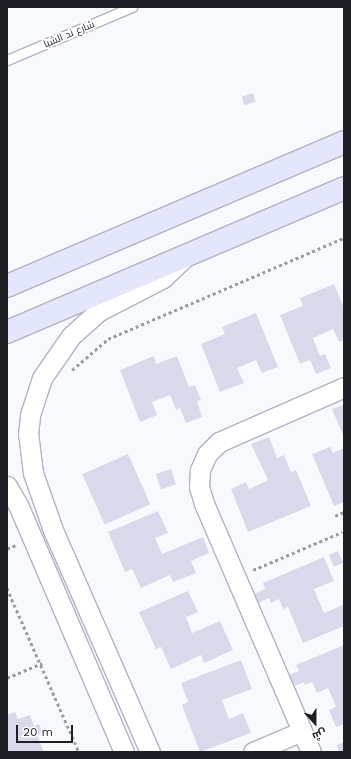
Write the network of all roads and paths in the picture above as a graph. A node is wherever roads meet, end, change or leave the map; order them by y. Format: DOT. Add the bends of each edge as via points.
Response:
graph roads {
  1 [pos="132,7"];
  2 [pos="7,60"];
  3 [pos="344,142"];
  4 [pos="344,188"];
  5 [pos="344,238"];
  6 [pos="185,257"];
  7 [pos="7,286"];
  8 [pos="7,332"];
  9 [pos="70,372"];
  10 [pos="344,388"];
  11 [pos="7,486"];
  12 [pos="344,512"];
  13 [pos="335,516"];
  14 [pos="342,532"];
  15 [pos="238,580"];
  16 [pos="7,588"];
  17 [pos="42,663"];
  18 [pos="7,678"];
  19 [pos="105,707"];
  20 [pos="302,731"];
  21 [pos="79,752"];
  22 [pos="124,752"];
  23 [pos="135,752"];
  24 [pos="150,752"];
  25 [pos="253,752"];
  26 [pos="311,752"];
  1 -- 2 [label="lane, شارع ند الشبا"];
  3 -- 7 [label="main road"];
  4 -- 6 [label="main road"];
  5 -- 9 [label="path" via="108,339"];
  6 -- 8 [label="main road"];
  6 -- 24 [label="street" via="163,278 99,311 71,336 42,378 30,415 28,435 33,473 53,530"];
  10 -- 15 [label="street" via="219,442 207,454 200,470 199,487"];
  11 -- 19 [label="street" via="19,507"];
  12 -- 13 [label="path"];
  14 -- 15 [label="path" via="249,572 250,574"];
  15 -- 20 [label="street"];
  16 -- 17 [label="path"];
  17 -- 18 [label="path"];
  17 -- 21 [label="path"];
  19 -- 22 [label="street"];
  19 -- 23 [label="street" via="120,717"];
  20 -- 25 [label="street"];
  20 -- 26 [label="street"];
}
